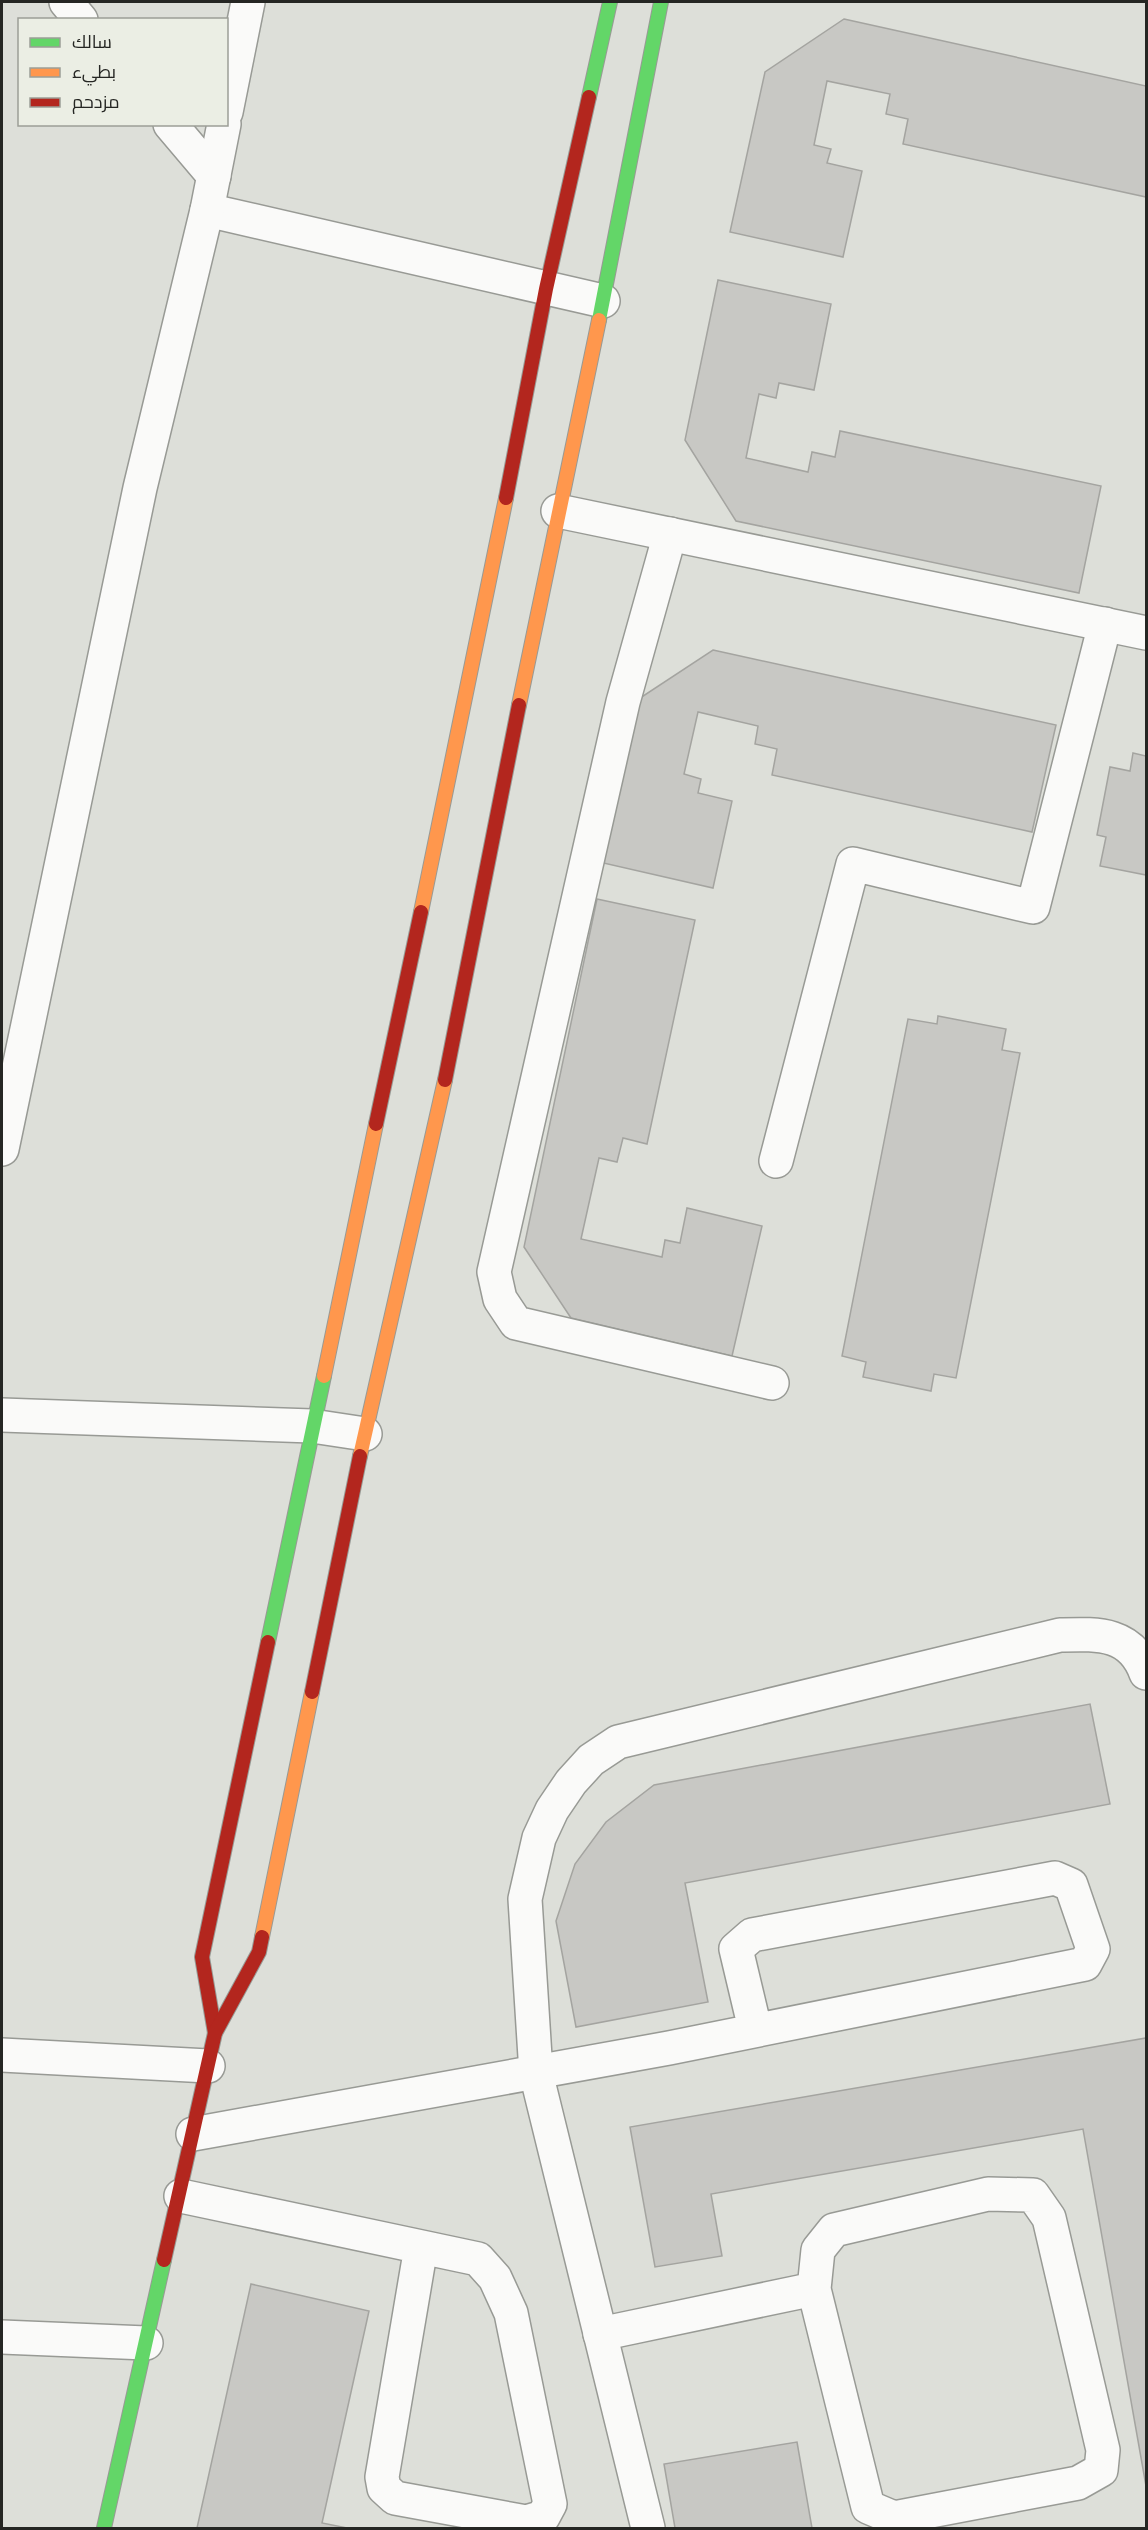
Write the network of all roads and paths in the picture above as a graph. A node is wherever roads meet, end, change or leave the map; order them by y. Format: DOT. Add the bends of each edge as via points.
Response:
graph roads {
  1 [pos="66,2"];
  2 [pos="248,2"];
  3 [pos="609,2"];
  4 [pos="661,2"];
  5 [pos="79,18"];
  6 [pos="228,102"];
  7 [pos="172,126"];
  8 [pos="224,126"];
  9 [pos="214,176"];
  10 [pos="207,210"];
  11 [pos="546,289"];
  12 [pos="603,301"];
  13 [pos="558,511"];
  14 [pos="670,534"];
  15 [pos="1105,624"];
  16 [pos="1146,633"];
  17 [pos="4,1128"];
  18 [pos="776,1161"];
  19 [pos="772,1383"];
  20 [pos="2,1416"];
  21 [pos="312,1426"];
  22 [pos="366,1434"];
  23 [pos="1146,1673"];
  24 [pos="755,2029"];
  25 [pos="215,2032"];
  26 [pos="2,2055"];
  27 [pos="208,2066"];
  28 [pos="536,2073"];
  29 [pos="193,2134"];
  30 [pos="181,2196"];
  31 [pos="421,2247"];
  32 [pos="814,2289"];
  33 [pos="600,2334"];
  34 [pos="2,2337"];
  35 [pos="146,2343"];
  36 [pos="104,2529"];
  37 [pos="648,2529"];
  1 -- 5 [label="street"];
  2 -- 6 [label="street"];
  3 -- 11 [label="main road"];
  4 -- 12 [label="main road"];
  7 -- 9 [label="street"];
  8 -- 9 [label="street"];
  9 -- 10 [label="street"];
  10 -- 11 [label="street"];
  10 -- 17 [label="street" via="140,488"];
  11 -- 12 [label="street"];
  11 -- 21 [label="main road" via="488,617"];
  12 -- 13 [label="main road"];
  13 -- 14 [label="street"];
  13 -- 22 [label="main road" via="529,627 466,984"];
  14 -- 15 [label="street"];
  14 -- 19 [label="street" via="623,702 494,1272 500,1299 516,1323"];
  15 -- 16 [label="street"];
  15 -- 18 [label="street" via="1033,907 853,864"];
  20 -- 21 [label="street"];
  21 -- 22 [label="street"];
  21 -- 25 [label="main road" via="202,1957"];
  22 -- 25 [label="main road" via="259,1952"];
  23 -- 28 [label="street" via="1141,1659 1125,1643 1097,1634 1060,1635 618,1742 591,1760 571,1782 552,1810 531,1866 525,1899"];
  24 -- 24 [label="street" via="1085,1964 1093,1949 1071,1885 1055,1878 752,1935 736,1949"];
  24 -- 28 [label="street"];
  25 -- 27 [label="main road"];
  26 -- 27 [label="street"];
  27 -- 29 [label="main road"];
  28 -- 29 [label="street"];
  28 -- 33 [label="street"];
  29 -- 30 [label="main road"];
  30 -- 31 [label="street"];
  30 -- 35 [label="main road"];
  31 -- 31 [label="street" via="382,2476 384,2488 395,2498 526,2522 543,2517 550,2504 511,2313 495,2278 478,2259"];
  32 -- 32 [label="street" via="818,2250 834,2230 988,2194 1033,2195 1049,2218 1103,2450 1101,2470 1078,2483 894,2518 868,2507"];
  32 -- 33 [label="street"];
  33 -- 37 [label="street"];
  34 -- 35 [label="street"];
  35 -- 36 [label="main road"];
}
